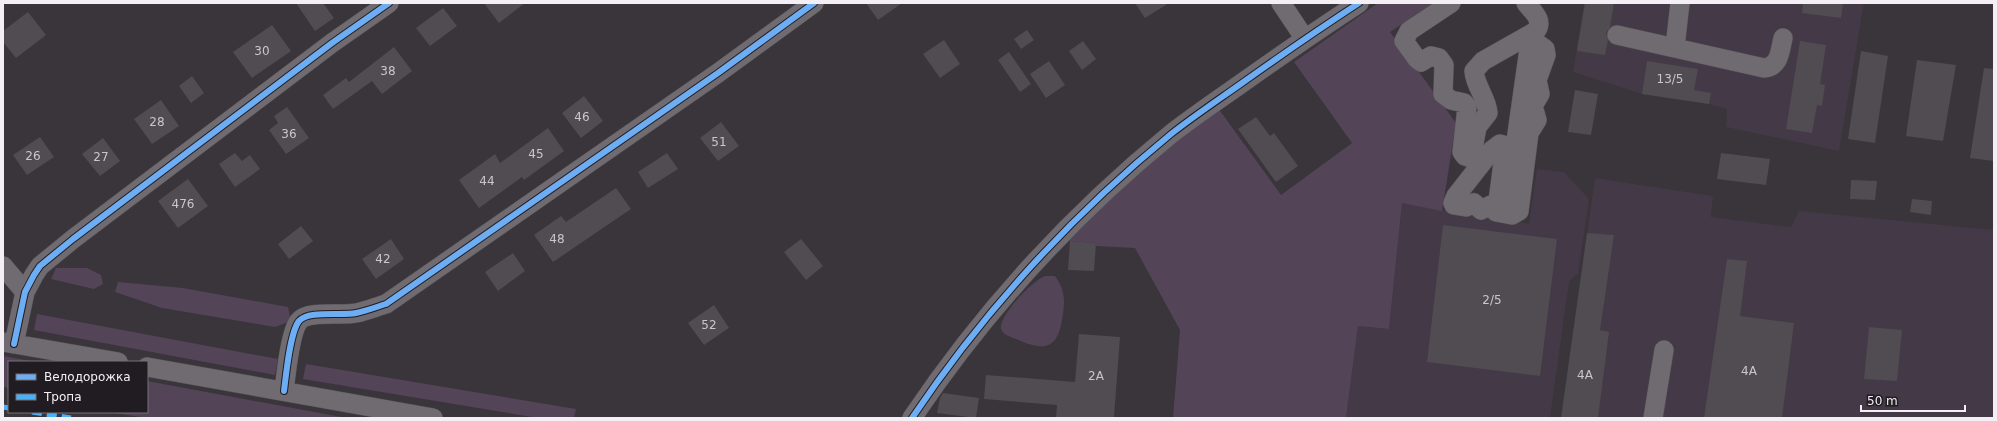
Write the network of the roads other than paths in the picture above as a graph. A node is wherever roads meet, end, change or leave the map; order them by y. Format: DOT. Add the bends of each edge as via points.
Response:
graph roads {
  1 [pos="389,3"];
  2 [pos="814,3"];
  3 [pos="1281,3"];
  4 [pos="1359,3"];
  5 [pos="1451,3"];
  6 [pos="1526,3"];
  7 [pos="1680,3"];
  8 [pos="1617,35"];
  9 [pos="1782,38"];
  10 [pos="1306,39"];
  11 [pos="1675,47"];
  12 [pos="1459,207"];
  13 [pos="3,266"];
  14 [pos="25,292"];
  15 [pos="8,343"];
  16 [pos="1664,350"];
  17 [pos="112,361"];
  18 [pos="148,367"];
  19 [pos="284,391"];
  20 [pos="433,418"];
  21 [pos="912,418"];
  22 [pos="1654,418"];
  1 -- 14 [label="street" via="332,43 73,239 40,266"];
  2 -- 19 [label="street" via="718,73 386,304 355,314 305,316 299,320 294,330"];
  3 -- 10 [label="street"];
  4 -- 10 [label="street"];
  5 -- 6 [label="street" via="1408,31 1404,41 1421,62 1431,56 1438,58 1444,65 1443,94 1451,100 1464,102 1467,107 1462,152 1468,157 1472,154 1477,127 1488,113 1488,107 1474,78 1474,71 1483,61 1536,31 1539,20"];
  7 -- 11 [label="street"];
  8 -- 11 [label="street"];
  9 -- 11 [label="street" via="1779,56 1771,68"];
  10 -- 21 [label="street" via="1172,133 1113,184 1052,244 986,316"];
  12 -- 12 [label="street" via="1474,203 1481,210 1492,205 1499,213 1515,215 1519,211 1529,133 1537,120 1533,106 1540,94 1537,80 1546,55 1542,46 1533,45 1529,49 1516,141 1518,158 1512,172 1507,206 1501,208 1498,201 1505,148 1500,144 1492,150 1456,196 1453,203"];
  13 -- 14 [label="street"];
  14 -- 15 [label="street"];
  15 -- 17 [label="street"];
  16 -- 22 [label="street"];
  18 -- 19 [label="street"];
  19 -- 20 [label="street"];
}
